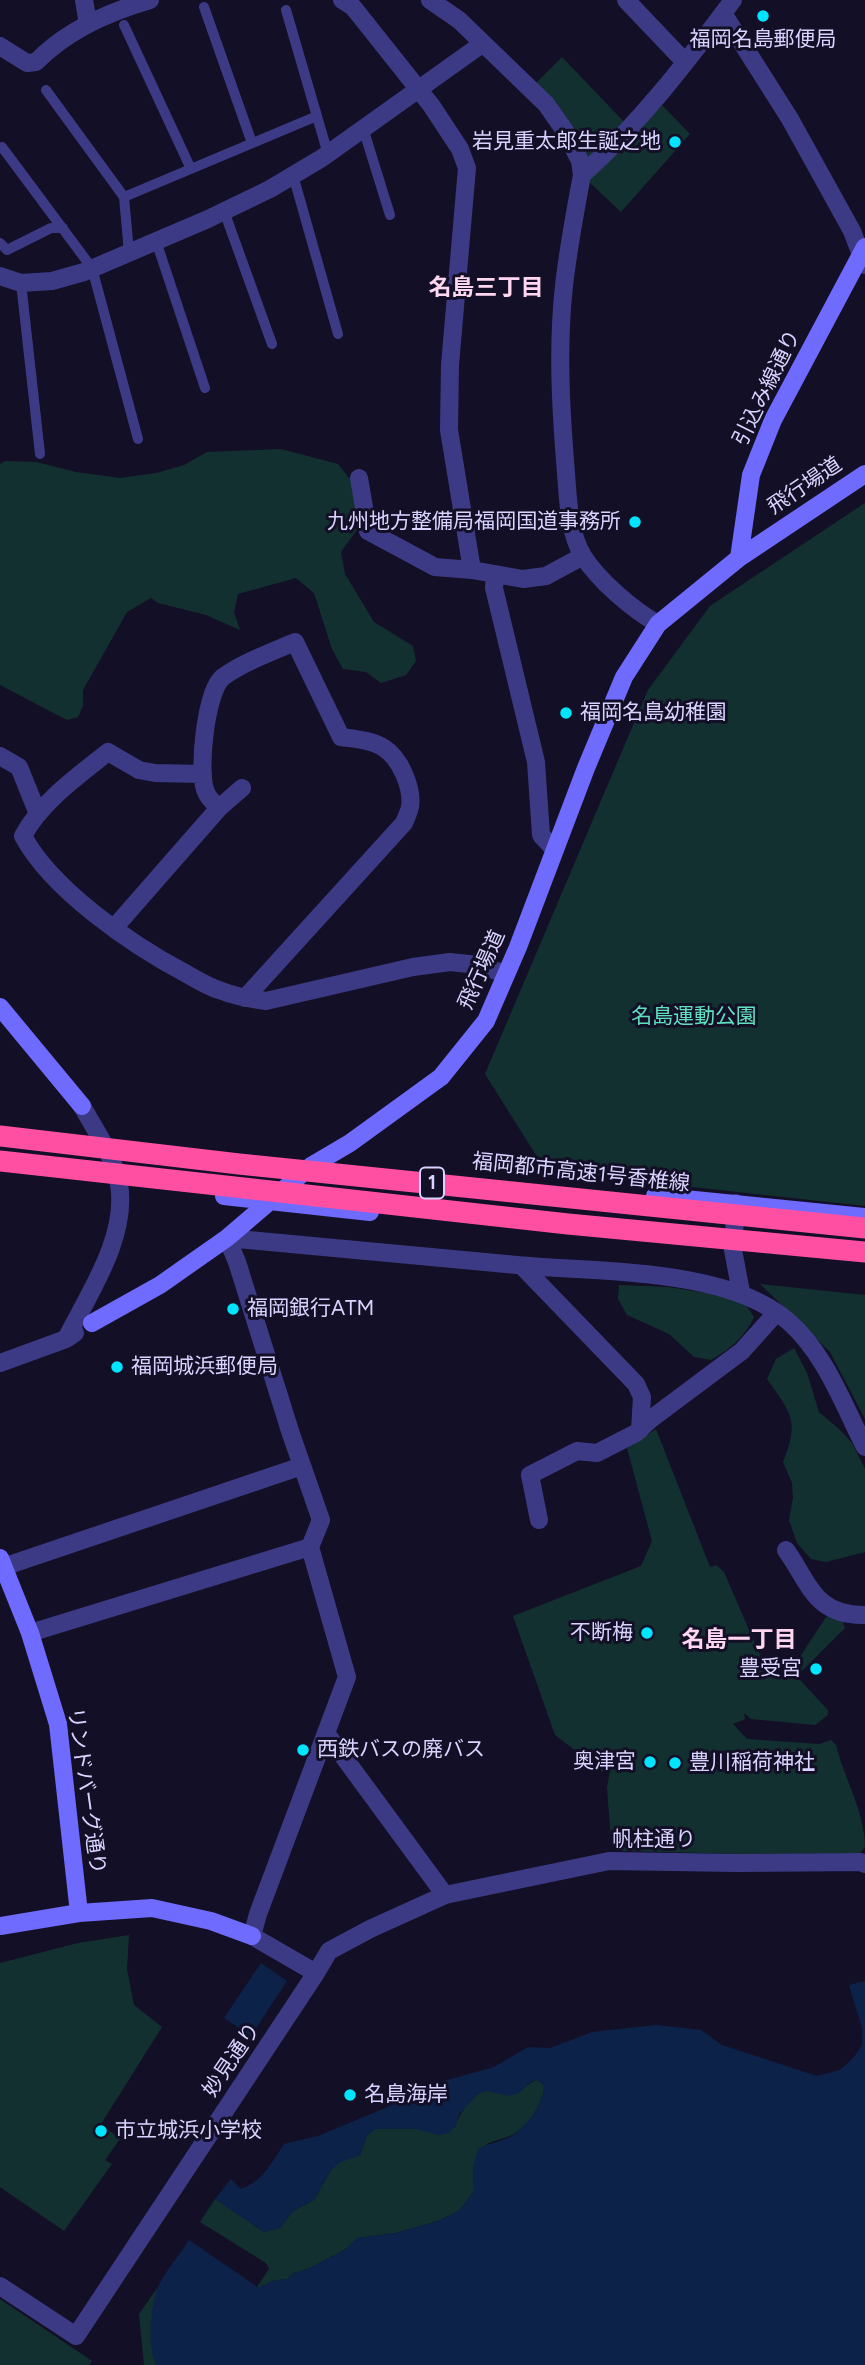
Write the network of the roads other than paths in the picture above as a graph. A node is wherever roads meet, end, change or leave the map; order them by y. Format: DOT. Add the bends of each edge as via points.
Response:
graph roads {
  1 [pos="83,0"];
  2 [pos="150,0"];
  3 [pos="342,0"];
  4 [pos="430,0"];
  5 [pos="454,0"];
  6 [pos="626,0"];
  7 [pos="204,7"];
  8 [pos="728,7"];
  9 [pos="286,10"];
  10 [pos="459,20"];
  11 [pos="88,24"];
  12 [pos="124,25"];
  13 [pos="482,44"];
  14 [pos="0,46"];
  15 [pos="685,62"];
  16 [pos="46,90"];
  17 [pos="417,90"];
  18 [pos="317,116"];
  19 [pos="363,128"];
  20 [pos="253,143"];
  21 [pos="2,148"];
  22 [pos="328,154"];
  23 [pos="191,169"];
  24 [pos="293,175"];
  25 [pos="582,175"];
  26 [pos="124,197"];
  27 [pos="224,211"];
  28 [pos="390,215"];
  29 [pos="63,228"];
  30 [pos="156,241"];
  31 [pos="0,243"];
  32 [pos="130,252"];
  33 [pos="864,256"];
  34 [pos="92,268"];
  35 [pos="0,276"];
  36 [pos="21,283"];
  37 [pos="338,334"];
  38 [pos="272,344"];
  39 [pos="205,388"];
  40 [pos="138,439"];
  41 [pos="40,454"];
  42 [pos="865,474"];
  43 [pos="359,478"];
  44 [pos="583,556"];
  45 [pos="739,558"];
  46 [pos="472,569"];
  47 [pos="495,575"];
  48 [pos="658,624"];
  49 [pos="0,756"];
  50 [pos="203,774"];
  51 [pos="242,788"];
  52 [pos="219,808"];
  53 [pos="38,814"];
  54 [pos="555,850"];
  55 [pos="114,928"];
  56 [pos="506,974"];
  57 [pos="245,998"];
  58 [pos="0,1007"];
  59 [pos="0,1136"];
  60 [pos="106,1150"];
  61 [pos="0,1162"];
  62 [pos="312,1167"];
  63 [pos="119,1182"];
  64 [pos="270,1202"];
  65 [pos="736,1203"];
  66 [pos="865,1217"];
  67 [pos="865,1228"];
  68 [pos="227,1238"];
  69 [pos="733,1250"];
  70 [pos="865,1252"];
  71 [pos="865,1260"];
  72 [pos="522,1266"];
  73 [pos="741,1292"];
  74 [pos="776,1313"];
  75 [pos="66,1339"];
  76 [pos="0,1363"];
  77 [pos="640,1430"];
  78 [pos="865,1447"];
  79 [pos="302,1466"];
  80 [pos="539,1520"];
  81 [pos="310,1547"];
  82 [pos="786,1549"];
  83 [pos="2,1563"];
  84 [pos="865,1615"];
  85 [pos="30,1633"];
  86 [pos="326,1733"];
  87 [pos="865,1864"];
  88 [pos="445,1895"];
  89 [pos="79,1913"];
  90 [pos="2,1924"];
  91 [pos="252,1936"];
  92 [pos="316,1973"];
  93 [pos="0,2286"];
  1 -- 11 [label="street"];
  2 -- 11 [label="street"];
  3 -- 17 [label="street" via="353,7"];
  4 -- 10 [label="street"];
  5 -- 10 [label="street"];
  6 -- 15 [label="street"];
  7 -- 20 [label="lane"];
  8 -- 15 [label="street"];
  8 -- 33 [label="street"];
  9 -- 18 [label="lane"];
  10 -- 13 [label="street"];
  11 -- 14 [label="street" via="53,44 36,62 27,63"];
  12 -- 23 [label="lane"];
  13 -- 17 [label="street"];
  13 -- 25 [label="street" via="546,104 565,131"];
  15 -- 25 [label="street"];
  16 -- 26 [label="lane"];
  17 -- 19 [label="street"];
  17 -- 46 [label="street" via="460,149 467,168 449,429"];
  18 -- 20 [label="lane"];
  18 -- 22 [label="lane"];
  19 -- 22 [label="street"];
  19 -- 28 [label="lane"];
  20 -- 23 [label="lane"];
  21 -- 29 [label="lane"];
  22 -- 24 [label="street"];
  23 -- 26 [label="lane"];
  24 -- 27 [label="street"];
  24 -- 37 [label="lane"];
  25 -- 44 [label="street" via="564,287 560,360 569,504"];
  26 -- 32 [label="lane"];
  27 -- 30 [label="street"];
  27 -- 38 [label="lane"];
  29 -- 31 [label="lane" via="51,228 7,250"];
  29 -- 34 [label="lane"];
  30 -- 32 [label="street"];
  30 -- 39 [label="lane"];
  32 -- 34 [label="street"];
  33 -- 45 [label="street, 引込み線通り" via="773,420 751,475"];
  34 -- 36 [label="street" via="52,281"];
  34 -- 40 [label="lane"];
  35 -- 36 [label="street"];
  36 -- 41 [label="lane"];
  42 -- 45 [label="street, 飛行場道"];
  43 -- 46 [label="street" via="368,531 435,567"];
  44 -- 47 [label="street" via="546,576"];
  44 -- 48 [label="street" via="617,593"];
  45 -- 48 [label="street, 飛行場道"];
  46 -- 47 [label="street"];
  47 -- 54 [label="street" via="494,588 536,762 541,835"];
  48 -- 54 [label="street, 飛行場道" via="624,677"];
  49 -- 53 [label="street" via="19,767"];
  50 -- 52 [label="street" via="205,792"];
  50 -- 53 [label="street" via="147,772 108,752"];
  50 -- 57 [label="street" via="204,732 220,679 295,642 341,737 384,748 397,761 408,784 410,806 404,823"];
  51 -- 52 [label="street"];
  52 -- 55 [label="street"];
  53 -- 55 [label="street" via="23,836 32,854"];
  54 -- 56 [label="street, 飛行場道"];
  55 -- 57 [label="street" via="179,970"];
  56 -- 57 [label="street" via="450,962 266,1001"];
  56 -- 62 [label="street, 飛行場道" via="486,1021 441,1077"];
  58 -- 60 [label="street" via="82,1106"];
  59 -- 60 [label="street"];
  59 -- 67 [label="highway, 福岡都市高速1号香椎線 / 1, bridge"];
  60 -- 62 [label="street" via="149,1148"];
  60 -- 63 [label="street"];
  61 -- 63 [label="street"];
  61 -- 70 [label="highway, 1, bridge"];
  62 -- 64 [label="street, 飛行場道"];
  62 -- 65 [label="street"];
  63 -- 64 [label="street"];
  63 -- 75 [label="street" via="121,1210 105,1267"];
  64 -- 68 [label="street, 飛行場道"];
  64 -- 69 [label="street"];
  65 -- 66 [label="street"];
  65 -- 69 [label="street"];
  68 -- 72 [label="street"];
  68 -- 75 [label="street, 飛行場道" via="160,1285"];
  68 -- 79 [label="street"];
  69 -- 71 [label="street"];
  69 -- 73 [label="street"];
  72 -- 73 [label="street" via="679,1279"];
  72 -- 77 [label="street" via="636,1384 642,1397"];
  73 -- 74 [label="street"];
  74 -- 77 [label="street" via="742,1351"];
  74 -- 78 [label="street" via="818,1355"];
  75 -- 76 [label="street, 飛行場道"];
  77 -- 80 [label="street" via="597,1453 577,1451 530,1475"];
  79 -- 81 [label="street" via="321,1520"];
  79 -- 83 [label="street"];
  81 -- 85 [label="street"];
  81 -- 86 [label="street" via="347,1677"];
  82 -- 84 [label="street" via="818,1600 836,1612"];
  83 -- 85 [label="street, リンドバーグ通り"];
  85 -- 89 [label="street, リンドバーグ通り" via="58,1724"];
  86 -- 88 [label="street"];
  86 -- 91 [label="street"];
  87 -- 88 [label="street, 帆柱通り" via="609,1861"];
  88 -- 92 [label="street, 妙見通り" via="329,1951"];
  89 -- 90 [label="street"];
  89 -- 91 [label="street" via="152,1908"];
  91 -- 92 [label="street"];
  92 -- 93 [label="street, 妙見通り" via="76,2336"];
}
